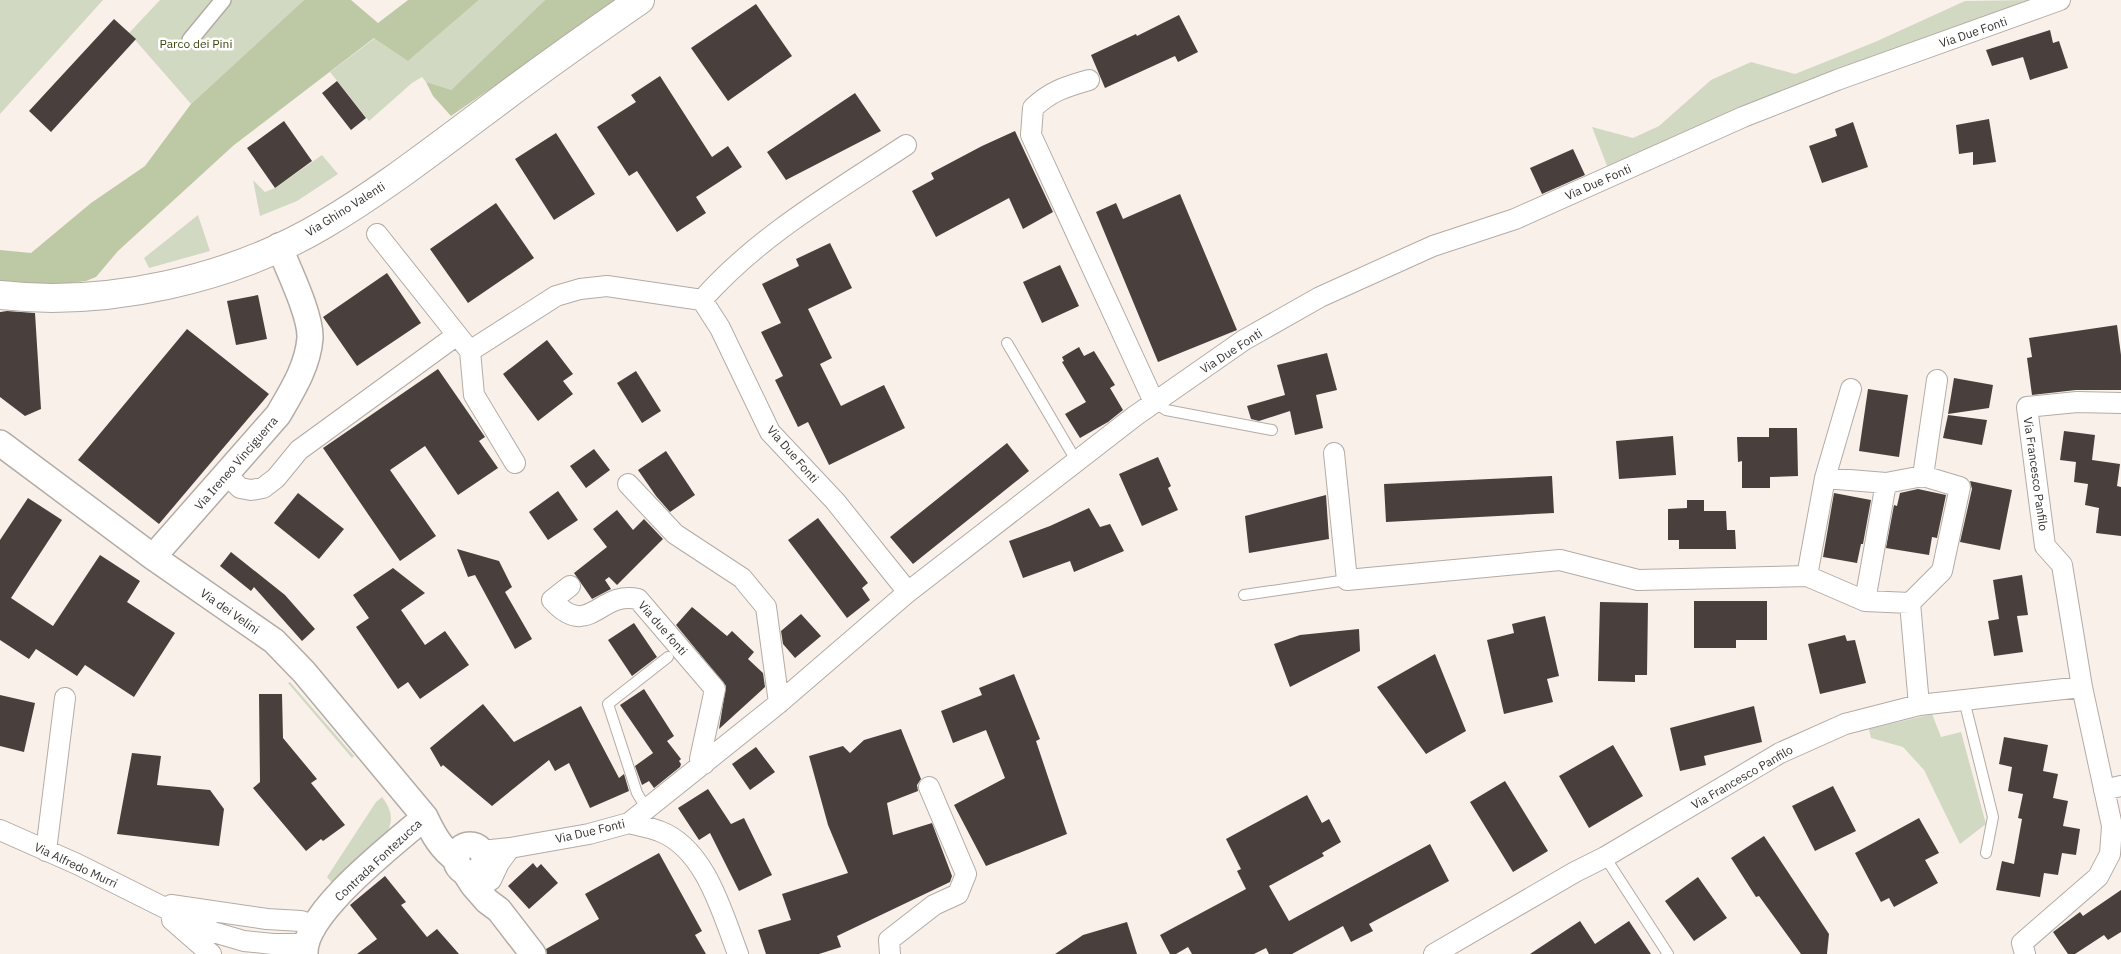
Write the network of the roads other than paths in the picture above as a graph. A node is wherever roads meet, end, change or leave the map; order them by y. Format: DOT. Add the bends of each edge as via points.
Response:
graph roads {
  1 [pos="223,0"];
  2 [pos="640,0"];
  3 [pos="2060,0"];
  4 [pos="190,40"];
  5 [pos="1089,80"];
  6 [pos="906,146"];
  7 [pos="377,234"];
  8 [pos="279,246"];
  9 [pos="0,295"];
  10 [pos="702,300"];
  11 [pos="457,335"];
  12 [pos="1008,343"];
  13 [pos="470,351"];
  14 [pos="1937,380"];
  15 [pos="1851,389"];
  16 [pos="1154,402"];
  17 [pos="2121,403"];
  18 [pos="1272,430"];
  19 [pos="0,443"];
  20 [pos="1334,453"];
  21 [pos="1077,462"];
  22 [pos="515,463"];
  23 [pos="226,474"];
  24 [pos="1923,476"];
  25 [pos="1825,478"];
  26 [pos="628,484"];
  27 [pos="1886,484"];
  28 [pos="153,557"];
  29 [pos="1807,576"];
  30 [pos="1347,580"];
  31 [pos="570,586"];
  32 [pos="908,592"];
  33 [pos="1244,595"];
  34 [pos="1865,600"];
  35 [pos="1910,603"];
  36 [pos="668,657"];
  37 [pos="2082,687"];
  38 [pos="65,698"];
  39 [pos="1964,700"];
  40 [pos="780,703"];
  41 [pos="1919,705"];
  42 [pos="704,764"];
  43 [pos="929,787"];
  44 [pos="2112,788"];
  45 [pos="646,808"];
  46 [pos="425,817"];
  47 [pos="629,823"];
  48 [pos="0,830"];
  49 [pos="510,848"];
  50 [pos="46,851"];
  51 [pos="1986,853"];
  52 [pos="1606,857"];
  53 [pos="475,861"];
  54 [pos="152,902"];
  55 [pos="308,941"];
  56 [pos="211,954"];
  57 [pos="533,954"];
  58 [pos="738,954"];
  59 [pos="890,954"];
  60 [pos="1434,954"];
  61 [pos="1668,954"];
  62 [pos="2025,954"];
  1 -- 4 [label="street"];
  2 -- 8 [label="main road, Via Ghino Valenti" via="395,178 322,226"];
  3 -- 16 [label="street, Via Due Fonti" via="1792,97 1515,220 1433,246 1363,276 1244,340"];
  5 -- 16 [label="street" via="1058,89 1045,97 1034,108 1031,135"];
  6 -- 10 [label="street" via="758,247 724,274"];
  7 -- 11 [label="street"];
  8 -- 9 [label="main road, Via Ghino Valenti" via="238,265 175,283 126,292 27,298"];
  8 -- 23 [label="street, Via Ireneo Vinciguerra" via="302,302 310,336 305,363 278,415"];
  10 -- 13 [label="street" via="607,286 580,289 556,296"];
  10 -- 32 [label="street, Via Due Fonti" via="720,328 770,432 835,501"];
  11 -- 13 [label="street"];
  11 -- 23 [label="street" via="299,450 276,478 263,488 240,488"];
  12 -- 21 [label="lane"];
  13 -- 22 [label="street" via="474,395"];
  14 -- 24 [label="street"];
  15 -- 25 [label="street"];
  16 -- 18 [label="lane" via="1166,410"];
  16 -- 21 [label="street, Via Due Fonti"];
  17 -- 37 [label="street, Via Francesco Panfilo" via="2077,402 2027,407 2045,546 2062,565"];
  19 -- 28 [label="street, Via dei Velini"];
  20 -- 30 [label="street"];
  21 -- 32 [label="street, Via Due Fonti"];
  23 -- 28 [label="street, Via Ireneo Vinciguerra"];
  24 -- 27 [label="street"];
  24 -- 35 [label="street" via="1960,487 1942,571"];
  25 -- 27 [label="street"];
  25 -- 29 [label="street"];
  26 -- 40 [label="street" via="674,534 742,578 766,607"];
  27 -- 34 [label="street"];
  28 -- 46 [label="street, Via dei Velini" via="274,642 304,672"];
  29 -- 30 [label="street" via="1638,580 1560,560"];
  29 -- 34 [label="street"];
  30 -- 33 [label="lane"];
  31 -- 42 [label="street, Via due fonti" via="552,600 573,617 584,616 617,599 638,598 715,689 700,759"];
  32 -- 40 [label="street, Via Due Fonti"];
  34 -- 35 [label="street"];
  35 -- 41 [label="street"];
  36 -- 45 [label="lane" via="608,704 637,793"];
  37 -- 39 [label="street, Via Francesco Panfilo"];
  37 -- 44 [label="street, Via Francesco Panfilo"];
  38 -- 50 [label="street"];
  39 -- 41 [label="street, Via Francesco Panfilo"];
  39 -- 51 [label="lane" via="1993,817"];
  40 -- 42 [label="street, Via Due Fonti"];
  41 -- 52 [label="street, Via Francesco Panfilo" via="1845,724 1780,753"];
  42 -- 45 [label="street, Via Due Fonti"];
  43 -- 59 [label="street" via="966,874 958,894 934,905 889,940"];
  44 -- 62 [label="street, Via Francesco Panfilo" via="2110,854 2098,878 2022,943"];
  45 -- 47 [label="street, Via Due Fonti"];
  46 -- 53 [label="street, Via dei Velini"];
  46 -- 55 [label="street, Contrada Fontezucca" via="345,887"];
  47 -- 49 [label="street, Via Due Fonti" via="589,834"];
  47 -- 58 [label="street" via="659,831 678,842 695,859 715,893"];
  48 -- 50 [label="street, Via Alfredo Murri"];
  49 -- 53 [label="street, Via Due Fonti"];
  49 -- 53 [label="street" via="499,863"];
  50 -- 54 [label="street, Via Alfredo Murri"];
  52 -- 60 [label="street, Via Francesco Panfilo"];
  52 -- 61 [label="lane"];
  53 -- 57 [label="street, Via dei Velini" via="482,896 500,910"];
  54 -- 55 [label="street" via="301,921"];
  54 -- 56 [label="street"];
}
